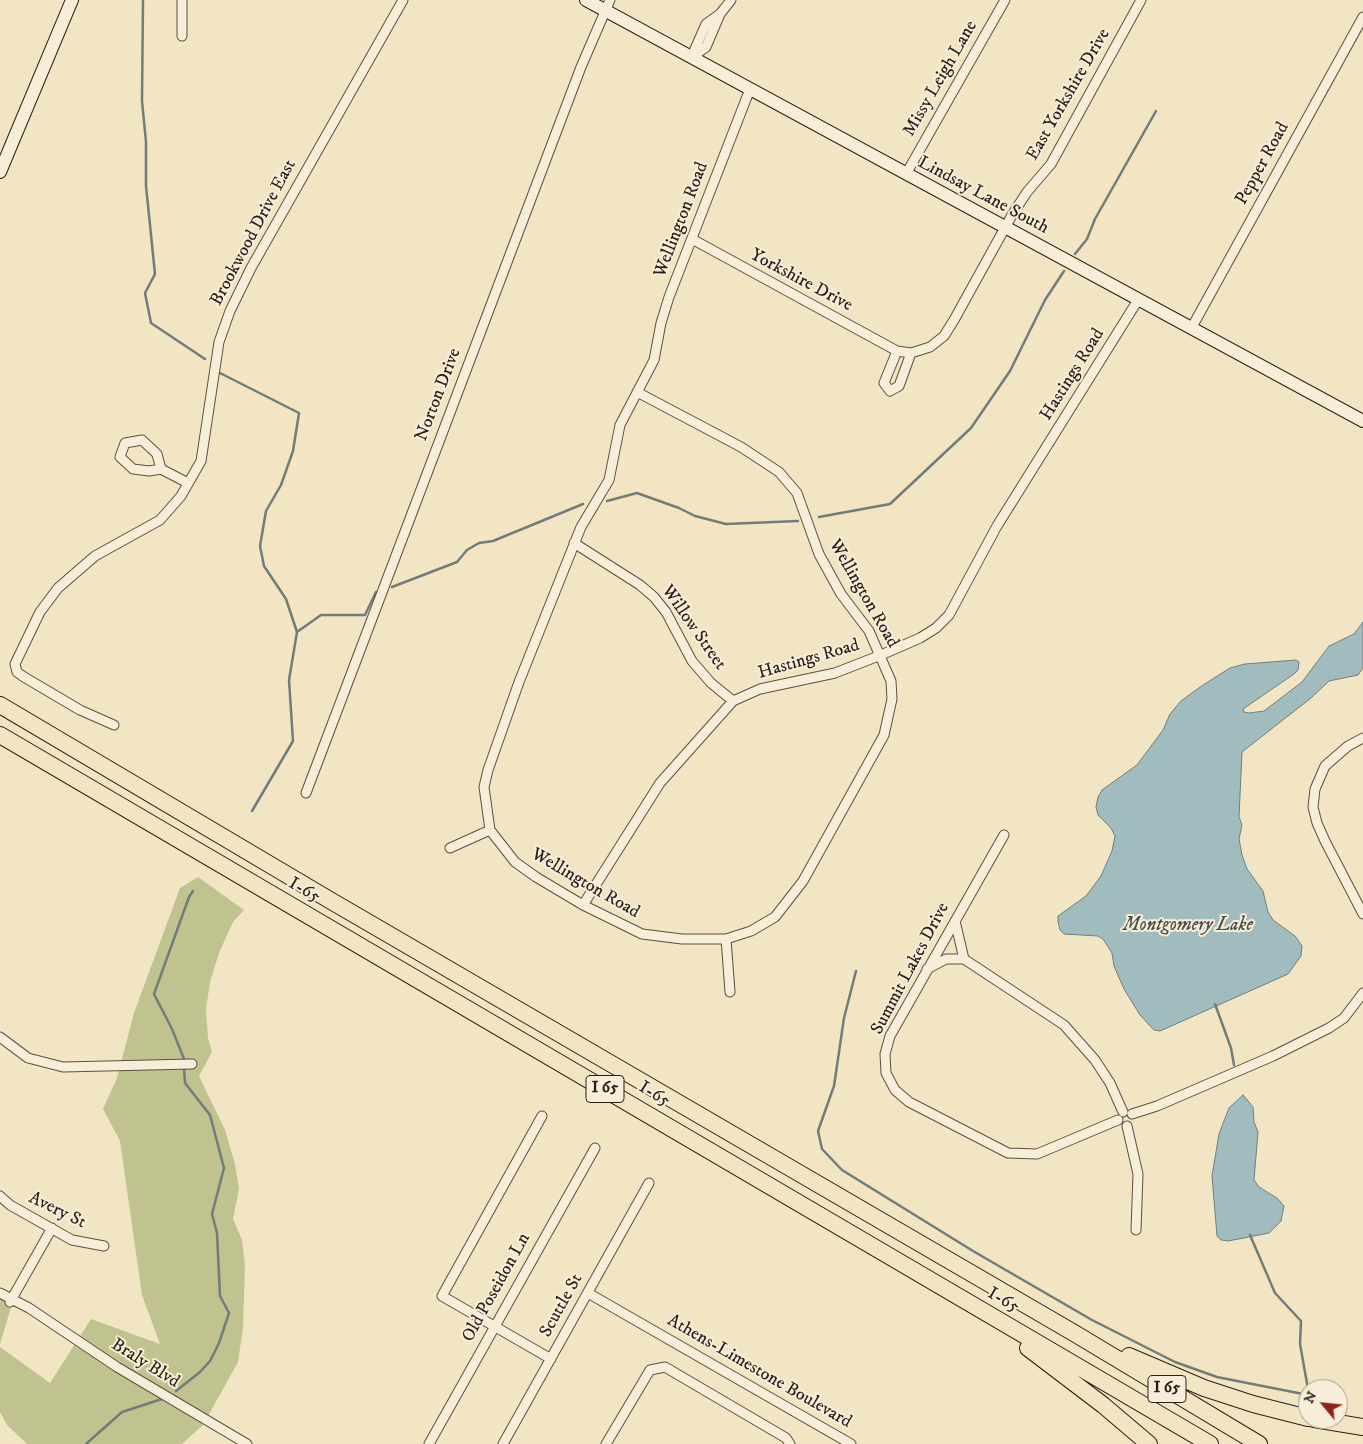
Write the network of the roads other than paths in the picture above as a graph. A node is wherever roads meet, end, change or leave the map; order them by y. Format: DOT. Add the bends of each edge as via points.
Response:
graph roads {
  1 [pos="72,0"];
  2 [pos="182,0"];
  3 [pos="403,0"];
  4 [pos="586,0"];
  5 [pos="731,0"];
  6 [pos="1005,0"];
  7 [pos="1141,0"];
  8 [pos="608,5"];
  9 [pos="1363,17"];
  10 [pos="182,36"];
  11 [pos="691,58"];
  12 [pos="750,89"];
  13 [pos="0,172"];
  14 [pos="906,174"];
  15 [pos="1005,228"];
  16 [pos="692,238"];
  17 [pos="1138,300"];
  18 [pos="1192,327"];
  19 [pos="897,351"];
  20 [pos="911,353"];
  21 [pos="637,392"];
  22 [pos="1363,421"];
  23 [pos="161,469"];
  24 [pos="188,483"];
  25 [pos="574,544"];
  26 [pos="881,655"];
  27 [pos="733,701"];
  28 [pos="0,705"];
  29 [pos="114,725"];
  30 [pos="0,735"];
  31 [pos="1363,738"];
  32 [pos="306,793"];
  33 [pos="490,830"];
  34 [pos="1004,835"];
  35 [pos="450,848"];
  36 [pos="583,905"];
  37 [pos="1363,914"];
  38 [pos="955,921"];
  39 [pos="726,939"];
  40 [pos="964,959"];
  41 [pos="927,969"];
  42 [pos="730,992"];
  43 [pos="1363,992"];
  44 [pos="0,1037"];
  45 [pos="192,1064"];
  46 [pos="1132,1114"];
  47 [pos="542,1116"];
  48 [pos="1121,1116"];
  49 [pos="1127,1126"];
  50 [pos="595,1148"];
  51 [pos="649,1183"];
  52 [pos="0,1196"];
  53 [pos="52,1228"];
  54 [pos="1136,1230"];
  55 [pos="104,1246"];
  56 [pos="0,1293"];
  57 [pos="588,1293"];
  58 [pos="11,1301"];
  59 [pos="972,1306"];
  60 [pos="494,1326"];
  61 [pos="1074,1333"];
  62 [pos="551,1359"];
  63 [pos="1298,1415"];
  64 [pos="1348,1425"];
  65 [pos="1363,1427"];
  66 [pos="835,1435"];
  67 [pos="247,1444"];
  68 [pos="429,1444"];
  69 [pos="502,1444"];
  70 [pos="606,1444"];
  71 [pos="790,1444"];
  72 [pos="830,1444"];
  73 [pos="851,1444"];
  74 [pos="1149,1444"];
  75 [pos="1210,1444"];
  76 [pos="1260,1444"];
  1 -- 13 [label="street"];
  2 -- 10 [label="street"];
  3 -- 24 [label="street, Brookwood Drive East" via="250,268 230,311 219,342 200,461"];
  4 -- 8 [label="street, Lindsay Lane South"];
  5 -- 11 [label="street" via="706,24"];
  6 -- 14 [label="street, Missy Leigh Lane"];
  7 -- 15 [label="street, East Yorkshire Drive" via="1051,164 1026,192"];
  8 -- 11 [label="street, Lindsay Lane South"];
  8 -- 32 [label="street, Norton Drive" via="580,68"];
  9 -- 18 [label="street, Pepper Road"];
  11 -- 12 [label="street, Lindsay Lane South"];
  12 -- 14 [label="street, Lindsay Lane South"];
  12 -- 16 [label="street, Wellington Road"];
  14 -- 15 [label="street, Lindsay Lane South"];
  15 -- 17 [label="street, Lindsay Lane South"];
  15 -- 20 [label="street, Yorkshire Drive" via="944,336 930,347"];
  16 -- 19 [label="street, Yorkshire Drive"];
  16 -- 21 [label="street, Wellington Road" via="660,323 654,360"];
  17 -- 18 [label="street, Lindsay Lane South"];
  17 -- 26 [label="street, Hastings Road" via="997,526 954,607 936,628"];
  18 -- 22 [label="street, Lindsay Lane South"];
  19 -- 20 [label="street, Yorkshire Drive"];
  19 -- 20 [label="street" via="884,383 890,391 899,386"];
  21 -- 25 [label="street, Wellington Road" via="620,426 609,480 589,511"];
  21 -- 26 [label="street, Wellington Road" via="741,446 779,472 797,493 818,554 841,594 869,630"];
  23 -- 23 [label="street" via="157,454 142,440 126,442 120,457 133,469"];
  23 -- 24 [label="street"];
  24 -- 29 [label="street, Brookwood Drive East" via="160,520 95,556 58,588 40,612 15,664 17,672 24,677 80,710"];
  25 -- 27 [label="street, Willow Street" via="654,597 666,612 692,661"];
  25 -- 33 [label="street, Wellington Road" via="488,770 484,788"];
  26 -- 27 [label="street, Hastings Road" via="835,673 760,690"];
  26 -- 39 [label="street, Wellington Road" via="891,681 892,700 884,735 871,760 803,881 775,917 751,931"];
  27 -- 36 [label="street, Hastings Road" via="660,783"];
  28 -- 61 [label="highway, I 65"];
  30 -- 59 [label="highway, I-65 / I 65"];
  31 -- 37 [label="street" via="1325,766 1315,789 1314,807 1325,842"];
  33 -- 35 [label="street"];
  33 -- 36 [label="street, Wellington Road" via="515,862"];
  34 -- 38 [label="street, Summit Lakes Drive"];
  36 -- 39 [label="street, Wellington Road" via="642,934 682,939"];
  38 -- 40 [label="street"];
  38 -- 41 [label="street, Summit Lakes Drive"];
  39 -- 42 [label="street"];
  40 -- 41 [label="street" via="946,959"];
  40 -- 48 [label="street" via="1064,1025 1095,1060 1114,1092"];
  41 -- 48 [label="street, Summit Lakes Drive" via="890,1036 885,1054 886,1073 895,1090 910,1102 1008,1153 1027,1154 1054,1148"];
  43 -- 46 [label="street" via="1344,1018 1329,1028 1264,1060"];
  44 -- 45 [label="street" via="28,1058 63,1066"];
  46 -- 48 [label="street" via="1129,1111"];
  46 -- 49 [label="street" via="1133,1121"];
  47 -- 60 [label="street" via="442,1296"];
  48 -- 49 [label="street" via="1121,1124"];
  49 -- 54 [label="street" via="1138,1174"];
  50 -- 60 [label="street, Old Poseidon Ln"];
  51 -- 57 [label="street, Scuttle St"];
  52 -- 53 [label="street, Avery St"];
  53 -- 55 [label="street, Avery St" via="72,1240"];
  53 -- 58 [label="street"];
  56 -- 58 [label="street, Braly Blvd"];
  57 -- 62 [label="street, Scuttle St"];
  57 -- 66 [label="street, Athens-Limestone Boulevard"];
  58 -- 67 [label="street, Braly Blvd" via="30,1308 117,1367"];
  59 -- 74 [label="highway"];
  59 -- 75 [label="highway, I-65 / I 65"];
  60 -- 62 [label="street"];
  60 -- 68 [label="street, Old Poseidon Ln"];
  61 -- 63 [label="highway" via="1204,1388"];
  61 -- 76 [label="highway, I 65"];
  62 -- 69 [label="street, Scuttle St"];
  64 -- 65 [label="highway"];
  66 -- 72 [label="street"];
  66 -- 73 [label="street, Athens-Limestone Boulevard"];
  70 -- 71 [label="street" via="650,1370 665,1368 786,1438"];
}
